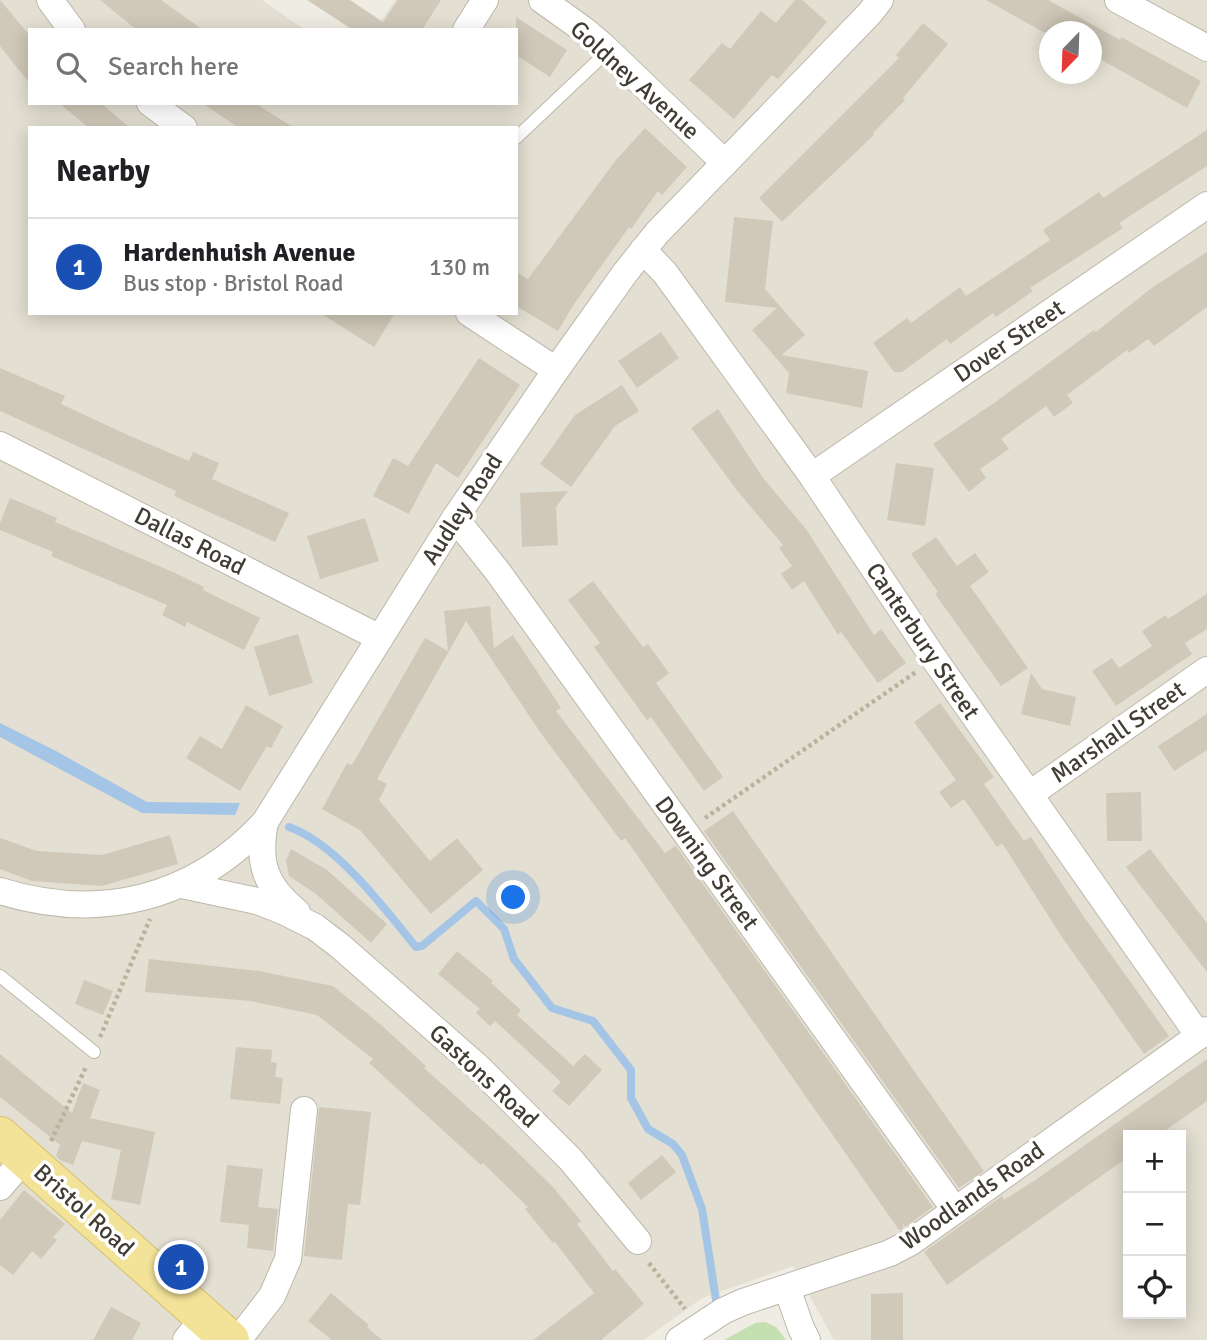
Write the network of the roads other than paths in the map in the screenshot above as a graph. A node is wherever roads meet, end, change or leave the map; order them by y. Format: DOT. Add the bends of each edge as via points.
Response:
graph roads {
  1 [pos="50,0"];
  2 [pos="485,0"];
  3 [pos="542,0"];
  4 [pos="880,0"];
  5 [pos="1118,0"];
  6 [pos="71,28"];
  7 [pos="467,28"];
  8 [pos="1207,48"];
  9 [pos="608,51"];
  10 [pos="153,105"];
  11 [pos="181,126"];
  12 [pos="518,136"];
  13 [pos="725,163"];
  14 [pos="1207,205"];
  15 [pos="643,250"];
  16 [pos="472,315"];
  17 [pos="556,370"];
  18 [pos="0,444"];
  19 [pos="812,476"];
  20 [pos="455,518"];
  21 [pos="380,638"];
  22 [pos="1207,670"];
  23 [pos="1030,794"];
  24 [pos="265,822"];
  25 [pos="182,885"];
  26 [pos="0,891"];
  27 [pos="315,927"];
  28 [pos="0,975"];
  29 [pos="1203,1033"];
  30 [pos="94,1052"];
  31 [pos="304,1110"];
  32 [pos="13,1147"];
  33 [pos="0,1187"];
  34 [pos="955,1210"];
  35 [pos="638,1241"];
  36 [pos="788,1288"];
  37 [pos="207,1332"];
  38 [pos="239,1340"];
  39 [pos="679,1340"];
  40 [pos="807,1340"];
  1 -- 6 [label="street"];
  2 -- 7 [label="street"];
  3 -- 9 [label="street, Goldney Avenue"];
  4 -- 13 [label="street, Audley Road"];
  5 -- 8 [label="street"];
  9 -- 12 [label="lane"];
  9 -- 13 [label="street, Goldney Avenue"];
  10 -- 11 [label="street"];
  13 -- 15 [label="street, Audley Road"];
  14 -- 19 [label="street, Dover Street"];
  15 -- 17 [label="street, Audley Road"];
  15 -- 19 [label="street, Canterbury Street" via="665,273"];
  16 -- 17 [label="street"];
  17 -- 20 [label="street, Audley Road"];
  18 -- 21 [label="street, Dallas Road"];
  19 -- 23 [label="street, Canterbury Street"];
  20 -- 21 [label="street, Audley Road"];
  20 -- 34 [label="street, Downing Street"];
  21 -- 24 [label="street, Audley Road"];
  22 -- 23 [label="street, Marshall Street"];
  23 -- 29 [label="street, Canterbury Street"];
  24 -- 25 [label="street, Audley Road" via="224,861"];
  24 -- 27 [label="street, Gastons Road" via="262,855 268,880"];
  25 -- 26 [label="street, Audley Road" via="130,900 88,905 49,903"];
  25 -- 27 [label="street, Gastons Road" via="257,901"];
  27 -- 35 [label="street, Gastons Road" via="478,1067 570,1160"];
  28 -- 30 [label="lane"];
  29 -- 34 [label="street, Woodlands Road"];
  31 -- 38 [label="street" via="288,1259 272,1296"];
  32 -- 33 [label="street"];
  32 -- 37 [label="main road, Bristol Road"];
  34 -- 36 [label="street, Woodlands Road" via="890,1253"];
  36 -- 39 [label="street, Woodlands Road" via="723,1311"];
  36 -- 40 [label="street"];
}
